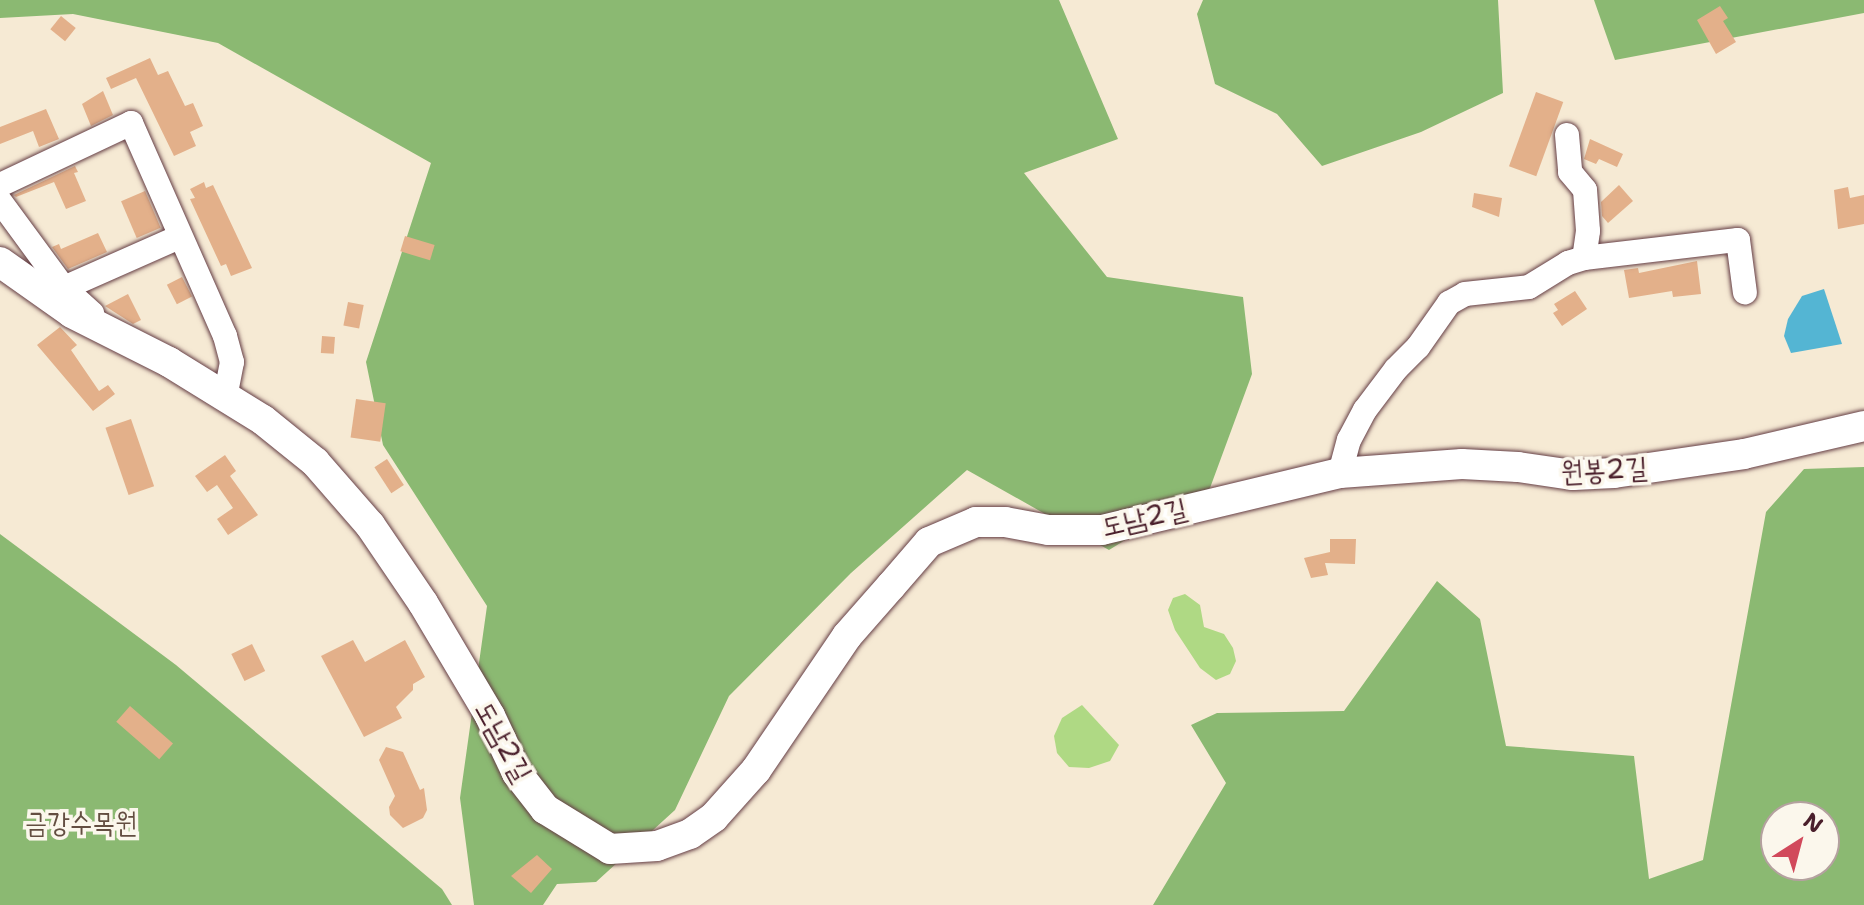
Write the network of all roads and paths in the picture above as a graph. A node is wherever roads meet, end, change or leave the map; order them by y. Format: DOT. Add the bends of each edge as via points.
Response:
graph roads {
  1 [pos="1567,135"];
  2 [pos="0,185"];
  3 [pos="0,201"];
  4 [pos="179,237"];
  5 [pos="1584,258"];
  6 [pos="0,262"];
  7 [pos="64,288"];
  8 [pos="1745,293"];
  9 [pos="109,331"];
  10 [pos="225,398"];
  11 [pos="1864,426"];
  12 [pos="1340,473"];
  1 -- 5 [label="street" via="1570,172 1585,190"];
  2 -- 4 [label="street" via="131,123"];
  3 -- 7 [label="street, 도남2길"];
  4 -- 7 [label="street"];
  4 -- 10 [label="street" via="225,336 232,362"];
  5 -- 8 [label="street" via="1738,240"];
  5 -- 12 [label="street" via="1529,287 1484,290 1449,303 1365,410"];
  6 -- 9 [label="main road" via="72,313"];
  7 -- 9 [label="street, 도남2길"];
  9 -- 10 [label="main road, 도남2길"];
  10 -- 12 [label="main road, 도남2길" via="263,420 315,462 370,525 445,637 517,773 545,809 610,849 657,846 690,834 714,817 756,770 847,636 929,542 976,522 1102,530"];
  11 -- 12 [label="main road, 원봉2길" via="1744,454 1614,473 1573,475 1462,464"];
}
